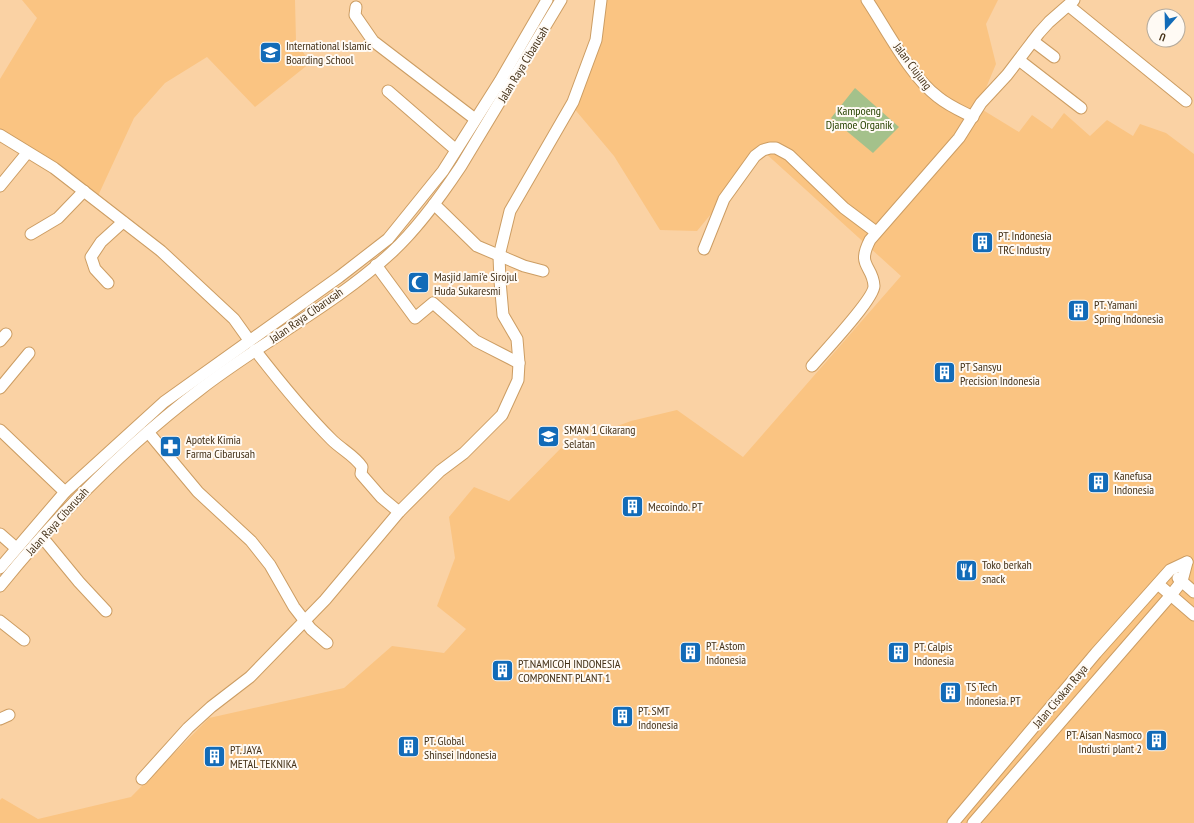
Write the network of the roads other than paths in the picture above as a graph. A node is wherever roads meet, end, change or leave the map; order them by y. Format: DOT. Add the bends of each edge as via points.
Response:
graph roads {
  1 [pos="547,0"];
  2 [pos="561,0"];
  3 [pos="601,0"];
  4 [pos="867,0"];
  5 [pos="1072,3"];
  6 [pos="356,7"];
  7 [pos="1033,41"];
  8 [pos="1054,57"];
  9 [pos="1019,60"];
  10 [pos="388,91"];
  11 [pos="1186,101"];
  12 [pos="1081,108"];
  13 [pos="973,117"];
  14 [pos="475,119"];
  15 [pos="0,135"];
  16 [pos="456,150"];
  17 [pos="27,153"];
  18 [pos="0,186"];
  19 [pos="84,191"];
  20 [pos="434,204"];
  21 [pos="415,206"];
  22 [pos="426,214"];
  23 [pos="122,222"];
  24 [pos="876,232"];
  25 [pos="31,234"];
  26 [pos="381,245"];
  27 [pos="704,249"];
  28 [pos="390,253"];
  29 [pos="499,256"];
  30 [pos="376,264"];
  31 [pos="543,271"];
  32 [pos="108,282"];
  33 [pos="249,340"];
  34 [pos="255,350"];
  35 [pos="29,353"];
  36 [pos="519,363"];
  37 [pos="812,366"];
  38 [pos="0,388"];
  39 [pos="0,430"];
  40 [pos="148,432"];
  41 [pos="65,492"];
  42 [pos="399,512"];
  43 [pos="0,534"];
  44 [pos="38,536"];
  45 [pos="16,548"];
  46 [pos="0,568"];
  47 [pos="1170,570"];
  48 [pos="1182,582"];
  49 [pos="1158,584"];
  50 [pos="0,586"];
  51 [pos="1194,592"];
  52 [pos="1171,595"];
  53 [pos="106,611"];
  54 [pos="1194,615"];
  55 [pos="0,621"];
  56 [pos="304,621"];
  57 [pos="24,640"];
  58 [pos="327,643"];
  59 [pos="142,779"];
  60 [pos="953,823"];
  61 [pos="973,823"];
  1 -- 14 [label="street, Jalan Raya Cibarusah" via="500,82"];
  2 -- 20 [label="street, Jalan Raya Cibarusah" via="479,138"];
  3 -- 29 [label="street" via="596,40 573,102 510,211"];
  4 -- 13 [label="street, Jalan Ciujung" via="917,75 937,97"];
  5 -- 7 [label="street" via="1049,22"];
  5 -- 11 [label="street"];
  6 -- 14 [label="street" via="355,15 373,41"];
  7 -- 8 [label="street"];
  7 -- 9 [label="street"];
  9 -- 12 [label="street"];
  9 -- 13 [label="street"];
  10 -- 16 [label="street"];
  13 -- 24 [label="street" via="956,143"];
  14 -- 16 [label="street, Jalan Raya Cibarusah"];
  15 -- 17 [label="street"];
  16 -- 21 [label="street, Jalan Raya Cibarusah"];
  17 -- 18 [label="street"];
  17 -- 19 [label="street" via="54,168"];
  19 -- 23 [label="street"];
  19 -- 25 [label="street" via="58,218"];
  20 -- 22 [label="street, Jalan Raya Cibarusah"];
  20 -- 29 [label="street" via="471,241"];
  21 -- 22 [label="street"];
  21 -- 26 [label="street, Jalan Raya Cibarusah"];
  22 -- 28 [label="street, Jalan Raya Cibarusah"];
  23 -- 32 [label="street" via="101,242 90,258 95,270"];
  23 -- 33 [label="street" via="161,251 234,318"];
  24 -- 27 [label="street" via="844,208 790,156 776,148 763,150 738,179 724,199"];
  24 -- 37 [label="street" via="866,246 864,257 874,284 873,291 861,309"];
  26 -- 28 [label="street"];
  26 -- 33 [label="street, Jalan Raya Cibarusah"];
  28 -- 30 [label="street, Jalan Raya Cibarusah"];
  29 -- 31 [label="street"];
  29 -- 36 [label="street" via="503,315 517,339"];
  30 -- 34 [label="street, Jalan Raya Cibarusah"];
  30 -- 36 [label="street" via="415,318 433,303 476,340"];
  33 -- 41 [label="street, Jalan Raya Cibarusah" via="164,402"];
  34 -- 40 [label="street, Jalan Raya Cibarusah" via="196,392"];
  34 -- 42 [label="street" via="284,388 332,440 358,462 362,467 361,474 381,497"];
  35 -- 38 [label="street"];
  36 -- 42 [label="street" via="518,380 502,415"];
  39 -- 41 [label="street"];
  40 -- 44 [label="street, Jalan Raya Cibarusah" via="92,482"];
  40 -- 56 [label="street" via="198,492 263,555"];
  41 -- 44 [label="street, Jalan Raya Cibarusah"];
  42 -- 56 [label="street" via="336,588"];
  43 -- 45 [label="street"];
  44 -- 45 [label="street, Jalan Raya Cibarusah"];
  44 -- 50 [label="street, Jalan Raya Cibarusah"];
  44 -- 53 [label="street"];
  45 -- 46 [label="street, Jalan Raya Cibarusah"];
  47 -- 48 [label="street"];
  47 -- 48 [label="street" via="1187,562"];
  47 -- 49 [label="street, Jalan Cisokan Raya"];
  48 -- 51 [label="street"];
  48 -- 52 [label="street, Jalan Cisokan Raya"];
  49 -- 52 [label="street"];
  49 -- 60 [label="street, Jalan Cisokan Raya" via="1096,653"];
  52 -- 54 [label="street"];
  52 -- 61 [label="street, Jalan Cisokan Raya"];
  55 -- 57 [label="street"];
  56 -- 58 [label="street"];
  56 -- 59 [label="street" via="250,677 188,728"];
}
